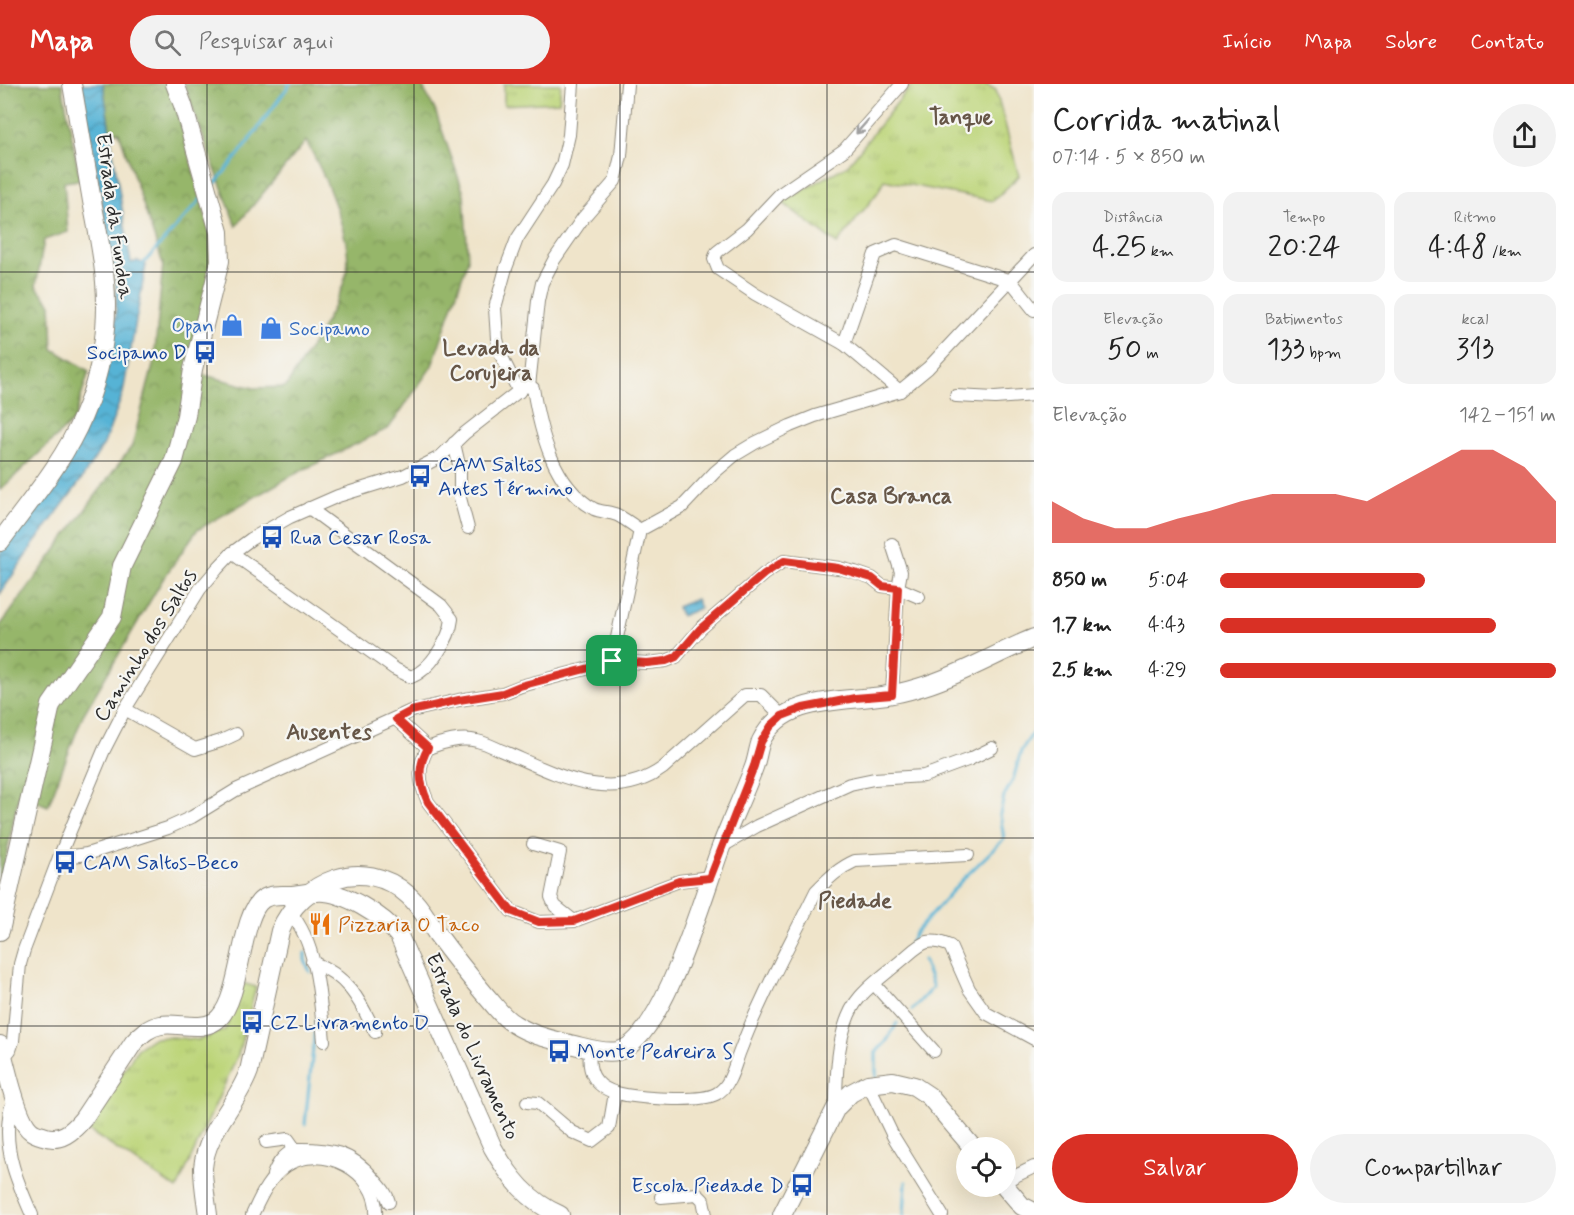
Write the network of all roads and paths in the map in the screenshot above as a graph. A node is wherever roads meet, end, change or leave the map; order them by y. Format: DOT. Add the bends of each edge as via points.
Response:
graph roads {
  1 [pos="72,84"];
  2 [pos="175,84"];
  3 [pos="573,84"];
  4 [pos="627,84"];
  5 [pos="902,84"];
  6 [pos="1034,255"];
  7 [pos="1011,281"];
  8 [pos="1034,310"];
  9 [pos="844,344"];
  10 [pos="524,389"];
  11 [pos="900,392"];
  12 [pos="1034,394"];
  13 [pos="956,396"];
  14 [pos="454,444"];
  15 [pos="309,508"];
  16 [pos="468,528"];
  17 [pos="640,530"];
  18 [pos="0,542"];
  19 [pos="892,544"];
  20 [pos="232,553"];
  21 [pos="898,588"];
  22 [pos="919,597"];
  23 [pos="1034,638"];
  24 [pos="612,661"];
  25 [pos="892,695"];
  26 [pos="125,709"];
  27 [pos="782,716"];
  28 [pos="396,719"];
  29 [pos="236,734"];
  30 [pos="428,748"];
  31 [pos="992,748"];
  32 [pos="533,843"];
  33 [pos="721,847"];
  34 [pos="60,855"];
  35 [pos="968,855"];
  36 [pos="710,878"];
  37 [pos="310,892"];
  38 [pos="290,912"];
  39 [pos="574,921"];
  40 [pos="0,932"];
  41 [pos="312,962"];
  42 [pos="874,984"];
  43 [pos="375,1032"];
  44 [pos="1034,1039"];
  45 [pos="324,1041"];
  46 [pos="591,1048"];
  47 [pos="2,1051"];
  48 [pos="934,1051"];
  49 [pos="868,1084"];
  50 [pos="615,1093"];
  51 [pos="16,1100"];
  52 [pos="527,1102"];
  53 [pos="836,1108"];
  54 [pos="964,1137"];
  55 [pos="266,1142"];
  56 [pos="295,1149"];
  57 [pos="1034,1167"];
  58 [pos="273,1176"];
  59 [pos="1016,1176"];
  60 [pos="661,1197"];
  61 [pos="1014,1197"];
  62 [pos="389,1202"];
  63 [pos="1034,1212"];
  64 [pos="553,1213"];
  65 [pos="32,1215"];
  66 [pos="208,1215"];
  67 [pos="252,1215"];
  68 [pos="376,1215"];
  69 [pos="706,1215"];
  70 [pos="782,1215"];
  71 [pos="942,1215"];
  1 -- 18 [label="main road, Estrada da Fundoa" via="105,282 102,350 96,380 75,432"];
  2 -- 40 [label="main road" via="219,232 220,261 174,461 123,566 112,617 51,705"];
  3 -- 10 [label="street" via="562,165 518,238 495,308 501,355"];
  4 -- 10 [label="street" via="615,181 583,218 542,283"];
  5 -- 9 [label="street, one-way" via="844,150 780,194 714,259 714,265 755,294"];
  6 -- 7 [label="street"];
  7 -- 8 [label="street"];
  7 -- 9 [label="street" via="896,245 874,254"];
  7 -- 11 [label="street"];
  9 -- 11 [label="street"];
  10 -- 14 [label="street, Caminho dos Saltos"];
  10 -- 17 [label="street" via="533,388 548,451 567,485 596,510 616,515"];
  11 -- 17 [label="street" via="815,416 755,444 715,472 682,507"];
  12 -- 13 [label="street"];
  14 -- 15 [label="street, Caminho dos Saltos" via="440,457 403,476"];
  14 -- 16 [label="street"];
  15 -- 20 [label="street, Caminho dos Saltos"];
  15 -- 20 [label="street" via="441,605 452,619 448,637 420,674 411,677 395,669"];
  17 -- 24 [label="street"];
  19 -- 21 [label="street" via="901,572"];
  20 -- 26 [label="street, Caminho dos Saltos" via="200,589"];
  21 -- 22 [label="street"];
  21 -- 24 [label="street" via="882,586 872,578 838,568 784,561 700,629 676,657 647,663"];
  21 -- 25 [label="street"];
  23 -- 25 [label="main road" via="952,676"];
  24 -- 28 [label="street" via="503,693 411,711"];
  25 -- 27 [label="main road" via="816,705"];
  26 -- 29 [label="street" via="195,748"];
  26 -- 34 [label="street, Caminho dos Saltos"];
  27 -- 30 [label="street" via="761,695 745,695 650,777 611,786 573,780 476,740"];
  27 -- 33 [label="main road" via="761,742"];
  28 -- 30 [label="street"];
  28 -- 34 [label="street" via="236,790 168,828 87,854"];
  30 -- 39 [label="street" via="419,776 428,802 511,911 539,922"];
  31 -- 33 [label="street" via="924,776 850,784 757,826"];
  32 -- 39 [label="street" via="560,852 551,897 555,906"];
  33 -- 36 [label="main road"];
  34 -- 47 [label="street, Caminho dos Saltos" via="20,964 13,1041 10,1050"];
  35 -- 50 [label="street" via="871,859 841,867 816,891 756,1012 727,1084 716,1094 702,1098"];
  36 -- 39 [label="street" via="679,881"];
  36 -- 46 [label="main road" via="681,962 651,1020 630,1046 617,1051"];
  37 -- 38 [label="main road"];
  37 -- 46 [label="main road" via="331,879 346,876 363,875 389,882 414,901 456,961 502,1016 526,1031"];
  37 -- 51 [label="main road" via="263,899 254,910 233,989 222,1014 210,1024 161,1025 142,1034 73,1130 48,1138 30,1130"];
  37 -- 64 [label="main road, Estrada do Livramento" via="326,891 367,909 399,936 493,1148 513,1180"];
  38 -- 41 [label="street" via="307,937"];
  38 -- 66 [label="main road" via="280,931 249,1071 207,1149 203,1167"];
  41 -- 43 [label="street" via="328,968 351,989"];
  41 -- 45 [label="street"];
  42 -- 44 [label="street" via="924,942 938,940 950,946 969,989 986,1013"];
  42 -- 48 [label="street"];
  42 -- 53 [label="street" via="851,1012 839,1049"];
  46 -- 50 [label="street" via="592,1076"];
  47 -- 51 [label="main road"];
  49 -- 53 [label="main road" via="850,1093"];
  49 -- 54 [label="main road" via="893,1082 914,1086 929,1096"];
  49 -- 71 [label="street" via="893,1136"];
  50 -- 52 [label="street" via="609,1128 592,1140 572,1132 538,1103"];
  51 -- 65 [label="street" via="10,1107 9,1153"];
  53 -- 70 [label="main road"];
  55 -- 56 [label="street" via="288,1139"];
  56 -- 58 [label="street" via="279,1161"];
  56 -- 62 [label="street" via="320,1148 349,1157 371,1175"];
  57 -- 59 [label="street"];
  58 -- 67 [label="street"];
  58 -- 68 [label="street" via="288,1164 307,1159 341,1162 367,1181"];
  60 -- 69 [label="street" via="698,1194"];
  61 -- 63 [label="main road"];
}
